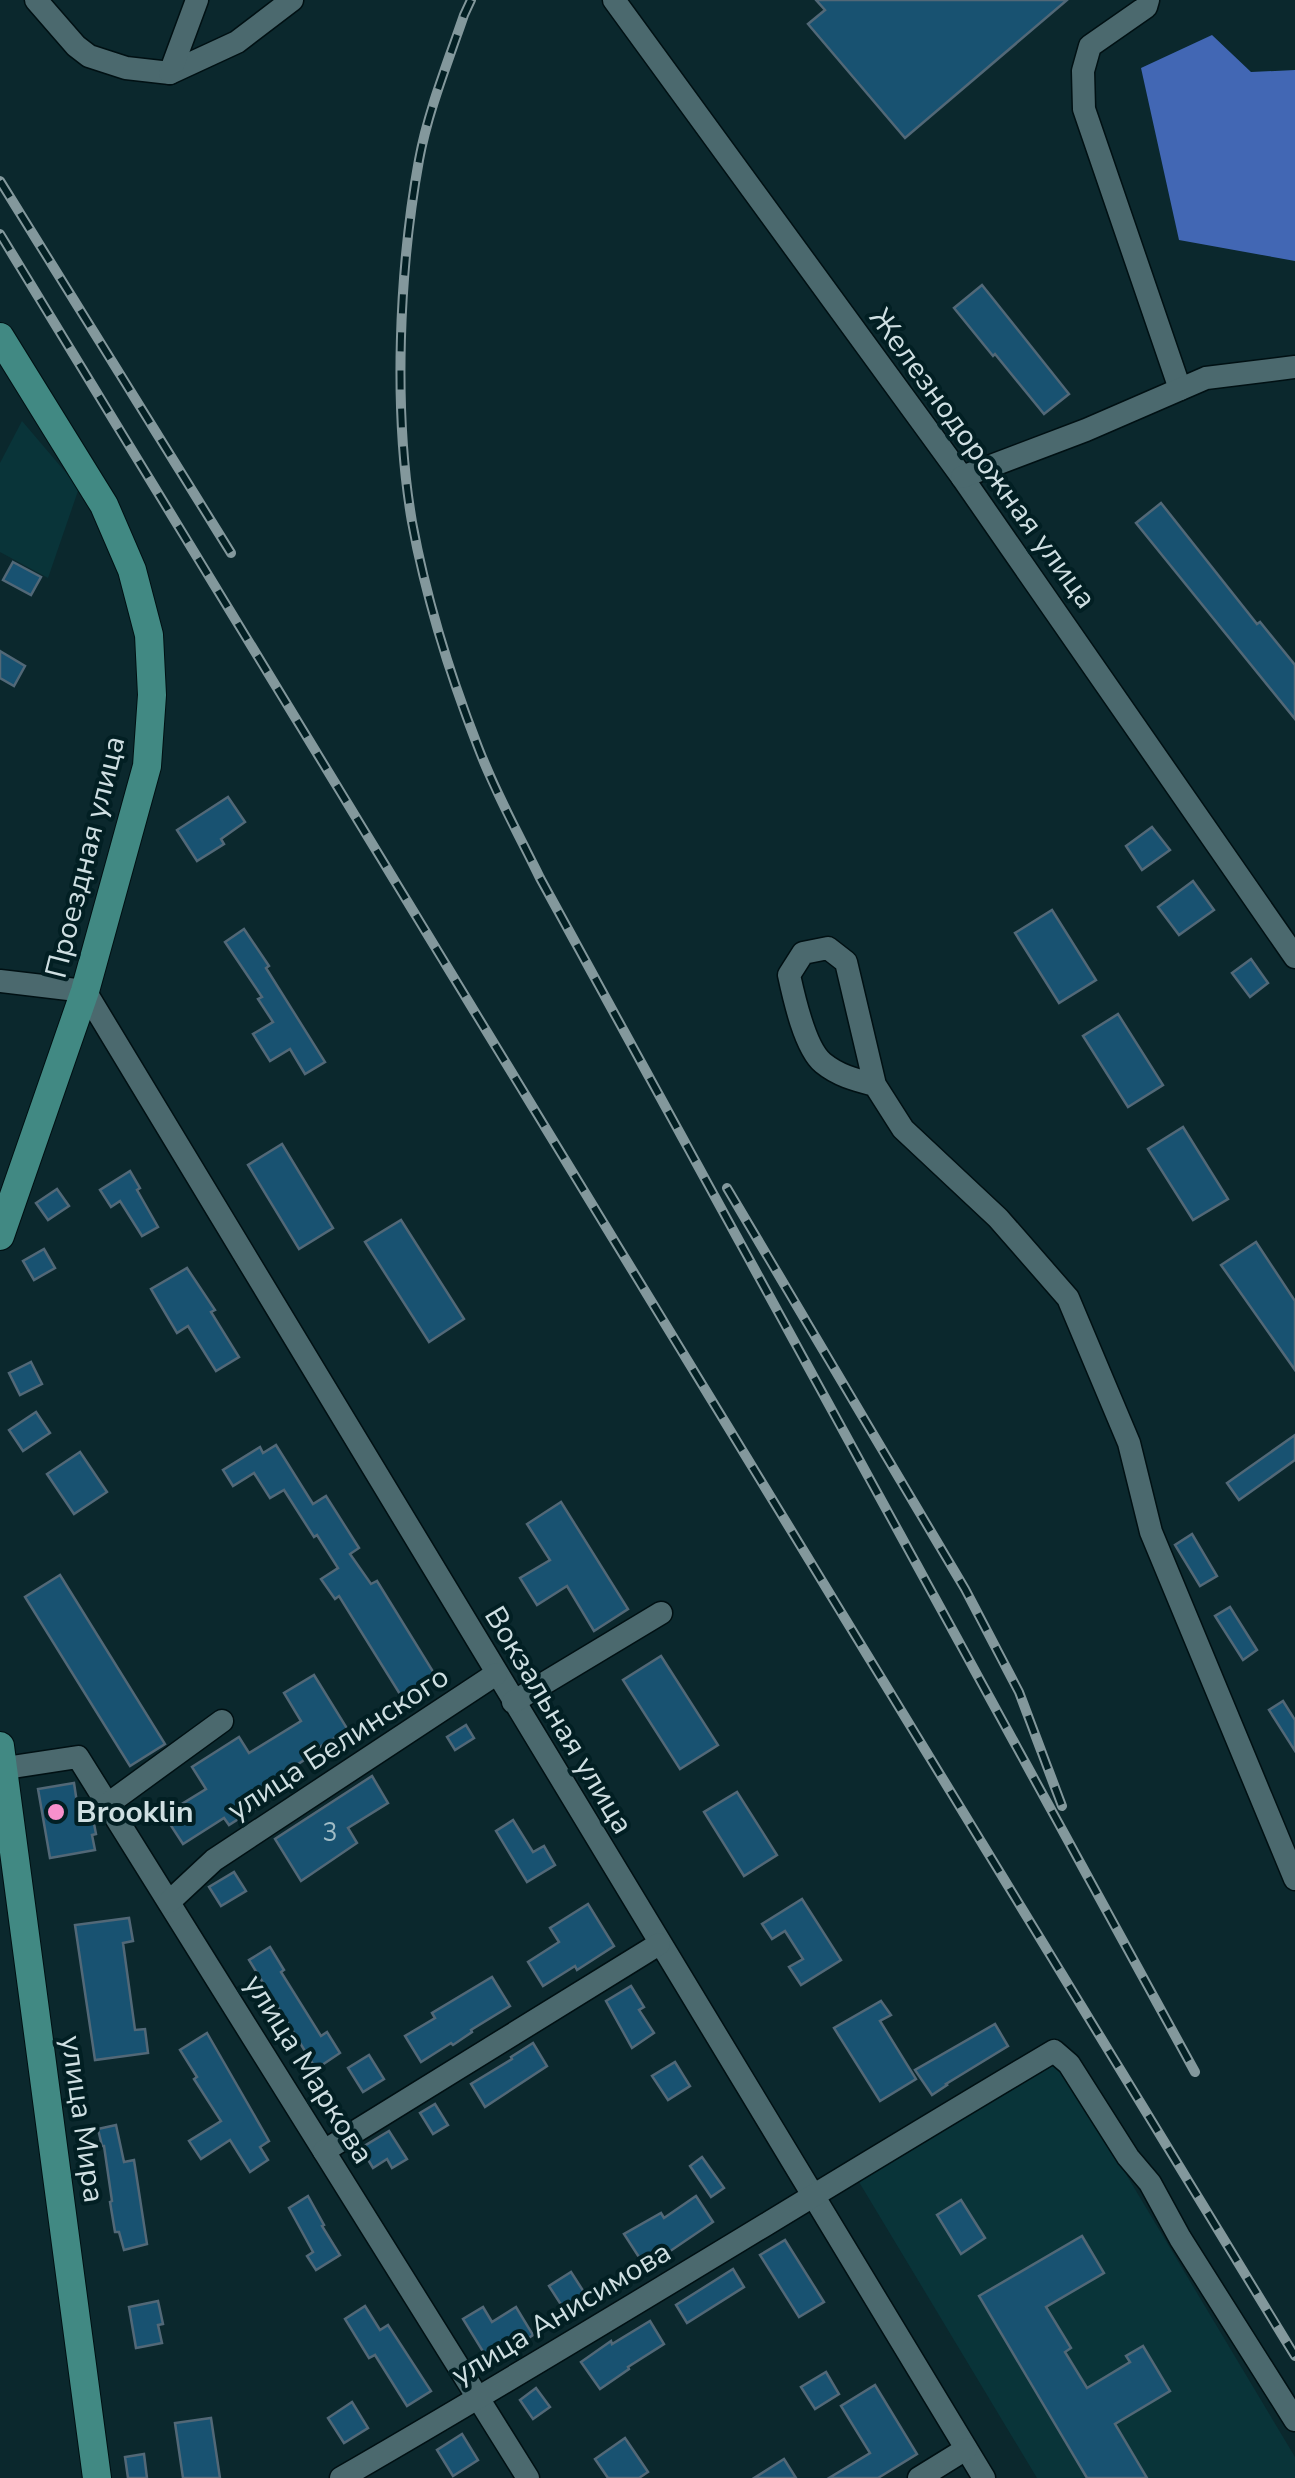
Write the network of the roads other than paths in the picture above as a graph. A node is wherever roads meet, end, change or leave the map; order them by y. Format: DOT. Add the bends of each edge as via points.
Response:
graph roads {
  1 [pos="36,0"];
  2 [pos="197,0"];
  3 [pos="292,0"];
  4 [pos="614,0"];
  5 [pos="1148,0"];
  6 [pos="170,72"];
  7 [pos="0,337"];
  8 [pos="1295,367"];
  9 [pos="1180,389"];
  10 [pos="962,477"];
  11 [pos="1295,957"];
  12 [pos="0,981"];
  13 [pos="85,992"];
  14 [pos="875,1085"];
  15 [pos="0,1236"];
  16 [pos="661,1614"];
  17 [pos="496,1674"];
  18 [pos="512,1702"];
  19 [pos="222,1721"];
  20 [pos="1,1761"];
  21 [pos="108,1804"];
  22 [pos="1295,1879"];
  23 [pos="169,1902"];
  24 [pos="659,1944"];
  25 [pos="324,2151"];
  26 [pos="812,2195"];
  27 [pos="478,2399"];
  28 [pos="1295,2420"];
  29 [pos="966,2448"];
  30 [pos="97,2478"];
  31 [pos="341,2478"];
  32 [pos="528,2478"];
  33 [pos="919,2478"];
  34 [pos="984,2478"];
  1 -- 6 [label="street" via="89,56"];
  2 -- 6 [label="street"];
  3 -- 6 [label="street" via="237,42"];
  4 -- 10 [label="street, Железнодорожная улица"];
  5 -- 9 [label="street" via="1090,46 1084,109"];
  7 -- 13 [label="main road, Проездная улица" via="104,506 132,570 149,636 147,766"];
  8 -- 9 [label="street" via="1206,378"];
  9 -- 10 [label="street"];
  10 -- 11 [label="street, Железнодорожная улица"];
  12 -- 13 [label="street"];
  13 -- 15 [label="main road, Проездная улица"];
  13 -- 17 [label="street, Вокзальная улица"];
  14 -- 14 [label="street" via="846,962 828,948 804,952 789,975 797,1014 820,1061 846,1078"];
  14 -- 22 [label="street" via="902,1129 998,1218 1068,1298 1128,1442 1151,1532"];
  16 -- 18 [label="street"];
  17 -- 18 [label="street, Вокзальная улица"];
  17 -- 23 [label="street, улица Белинского" via="214,1860"];
  18 -- 24 [label="street, Вокзальная улица"];
  19 -- 21 [label="street"];
  20 -- 21 [label="street, улица Маркова" via="78,1756"];
  20 -- 30 [label="main road, улица Мира"];
  21 -- 23 [label="street, улица Маркова"];
  23 -- 25 [label="street, улица Маркова"];
  24 -- 25 [label="street"];
  24 -- 26 [label="street, Вокзальная улица"];
  25 -- 27 [label="street, улица Маркова"];
  26 -- 27 [label="street, улица Анисимова"];
  26 -- 28 [label="street, улица Анисимова" via="1054,2050 1150,2183"];
  26 -- 29 [label="street, Вокзальная улица"];
  27 -- 31 [label="street, улица Анисимова"];
  27 -- 32 [label="street, улица Маркова"];
  29 -- 33 [label="street"];
  29 -- 34 [label="street, Вокзальная улица"];
}
